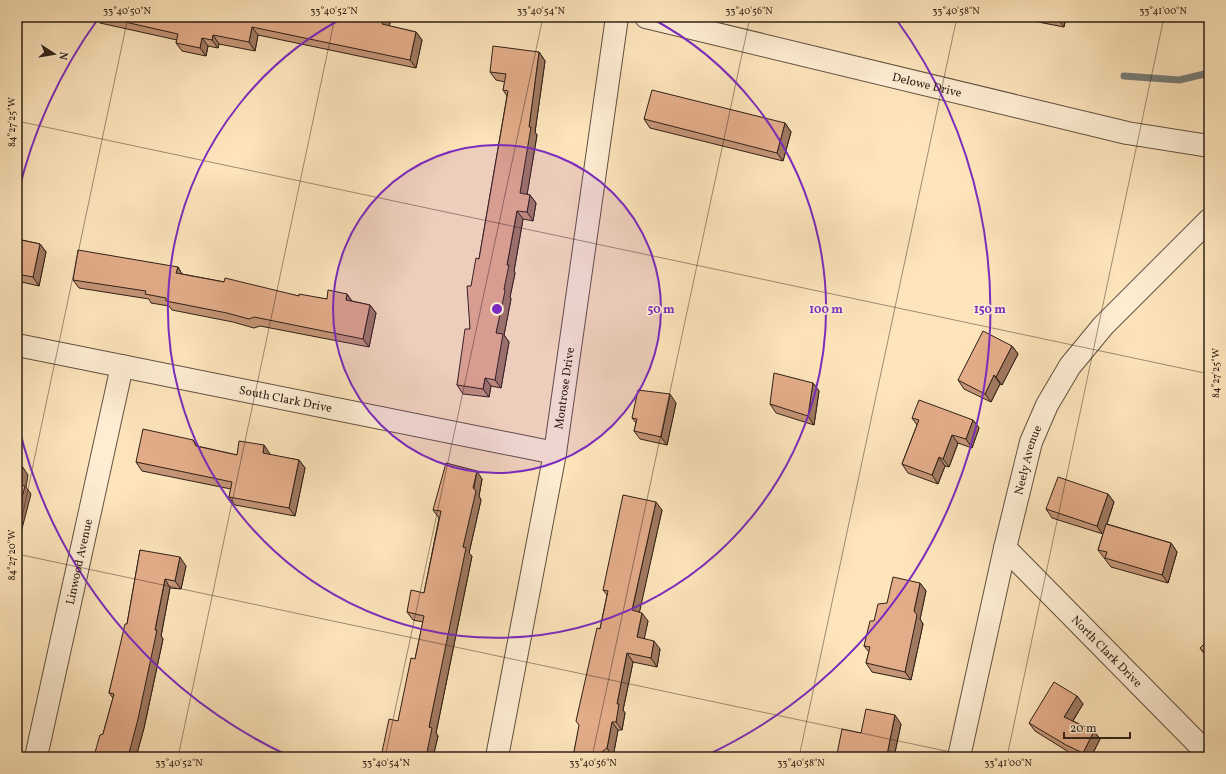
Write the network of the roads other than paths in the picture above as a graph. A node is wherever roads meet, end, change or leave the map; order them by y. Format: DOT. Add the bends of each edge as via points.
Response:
graph roads {
  1 [pos="617,17"];
  2 [pos="646,17"];
  3 [pos="1209,146"];
  4 [pos="1209,220"];
  5 [pos="17,345"];
  6 [pos="122,366"];
  7 [pos="555,453"];
  8 [pos="1005,548"];
  9 [pos="1209,755"];
  10 [pos="36,757"];
  11 [pos="498,757"];
  12 [pos="959,757"];
  1 -- 7 [label="street, Montrose Drive"];
  2 -- 3 [label="street, Delowe Drive" via="1127,133"];
  4 -- 8 [label="street, Neely Avenue" via="1103,326 1070,366 1047,405 1031,442"];
  5 -- 6 [label="street, South Clark Drive"];
  6 -- 7 [label="street, South Clark Drive"];
  6 -- 10 [label="street, Linwood Avenue"];
  7 -- 11 [label="street, Montrose Drive"];
  8 -- 9 [label="street, North Clark Drive"];
  8 -- 12 [label="street, Neely Avenue"];
}
